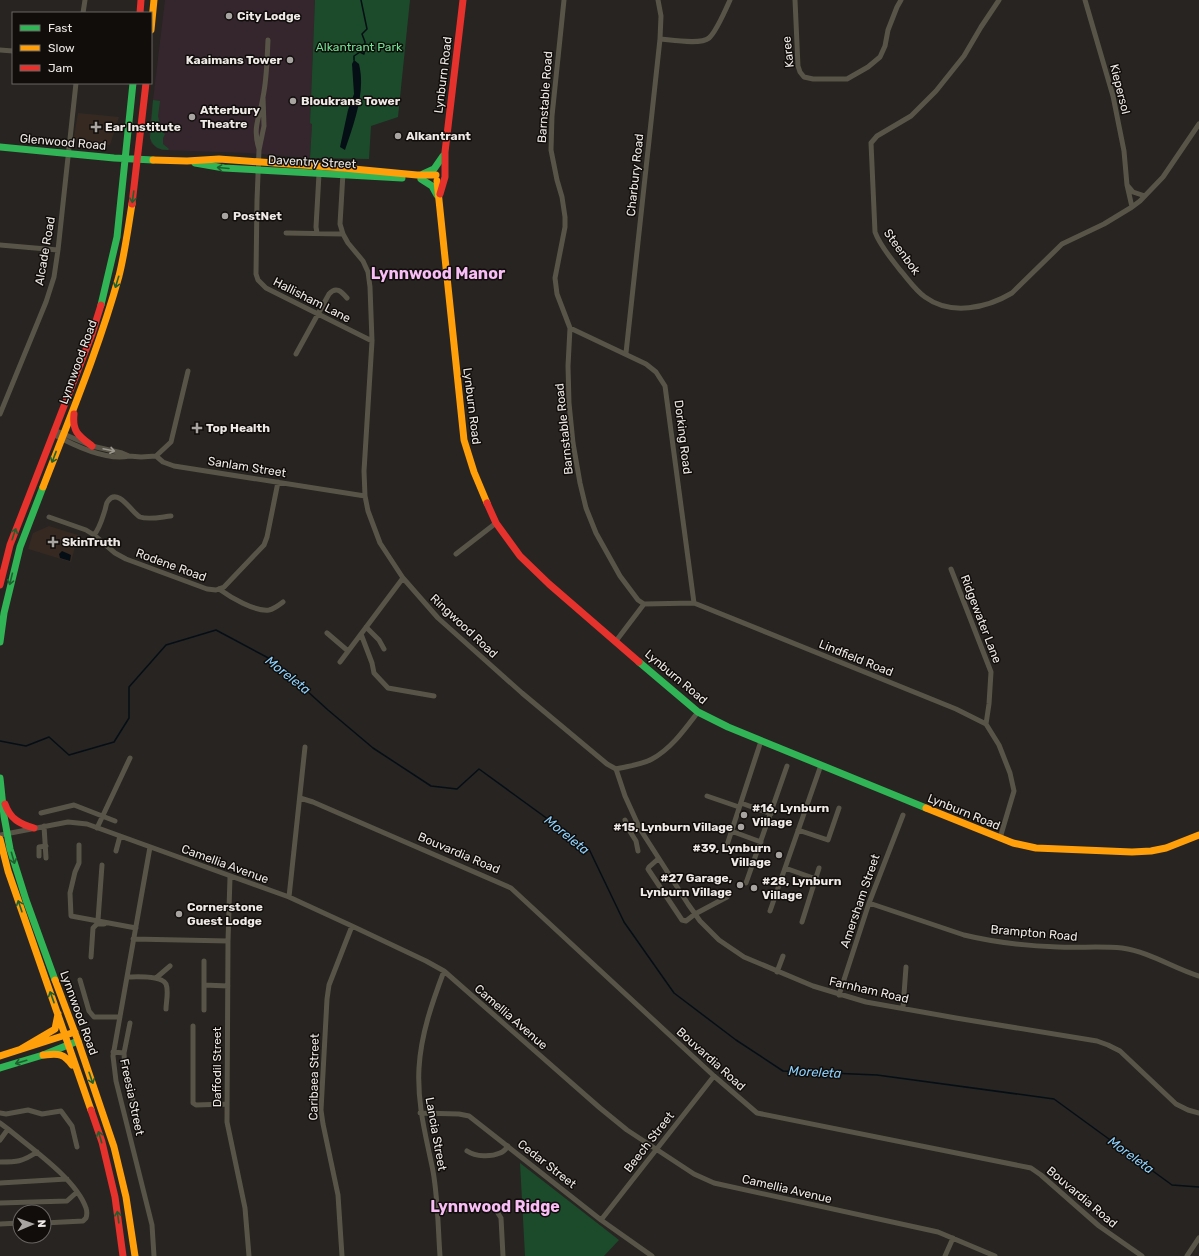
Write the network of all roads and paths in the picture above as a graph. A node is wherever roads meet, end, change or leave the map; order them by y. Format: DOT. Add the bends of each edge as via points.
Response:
graph roads {
  1 [pos="85,0"];
  2 [pos="141,0"];
  3 [pos="153,0"];
  4 [pos="463,0"];
  5 [pos="564,0"];
  6 [pos="658,0"];
  7 [pos="730,0"];
  8 [pos="795,0"];
  9 [pos="902,0"];
  10 [pos="999,0"];
  11 [pos="1085,0"];
  12 [pos="83,12"];
  13 [pos="140,12"];
  14 [pos="150,12"];
  15 [pos="152,15"];
  16 [pos="660,39"];
  17 [pos="268,40"];
  18 [pos="0,50"];
  19 [pos="12,51"];
  20 [pos="76,84"];
  21 [pos="132,84"];
  22 [pos="137,84"];
  23 [pos="146,84"];
  24 [pos="1199,124"];
  25 [pos="0,147"];
  26 [pos="69,154"];
  27 [pos="444,154"];
  28 [pos="125,158"];
  29 [pos="138,158"];
  30 [pos="187,161"];
  31 [pos="259,162"];
  32 [pos="258,170"];
  33 [pos="343,172"];
  34 [pos="318,174"];
  35 [pos="419,177"];
  36 [pos="439,178"];
  37 [pos="1127,185"];
  38 [pos="1145,196"];
  39 [pos="439,199"];
  40 [pos="1132,207"];
  41 [pos="286,233"];
  42 [pos="317,233"];
  43 [pos="343,234"];
  44 [pos="0,245"];
  45 [pos="58,250"];
  46 [pos="346,298"];
  47 [pos="318,315"];
  48 [pos="570,328"];
  49 [pos="372,341"];
  50 [pos="626,353"];
  51 [pos="296,354"];
  52 [pos="188,371"];
  53 [pos="76,401"];
  54 [pos="0,414"];
  55 [pos="54,432"];
  56 [pos="62,437"];
  57 [pos="92,446"];
  58 [pos="128,456"];
  59 [pos="156,456"];
  60 [pos="278,482"];
  61 [pos="365,496"];
  62 [pos="171,516"];
  63 [pos="49,517"];
  64 [pos="496,523"];
  65 [pos="94,535"];
  66 [pos="456,554"];
  67 [pos="951,569"];
  68 [pos="402,578"];
  69 [pos="0,584"];
  70 [pos="219,589"];
  71 [pos="283,602"];
  72 [pos="694,603"];
  73 [pos="644,604"];
  74 [pos="366,627"];
  75 [pos="327,633"];
  76 [pos="361,634"];
  77 [pos="616,641"];
  78 [pos="0,642"];
  79 [pos="384,648"];
  80 [pos="348,651"];
  81 [pos="340,662"];
  82 [pos="434,696"];
  83 [pos="698,712"];
  84 [pos="986,724"];
  85 [pos="761,741"];
  86 [pos="305,747"];
  87 [pos="130,758"];
  88 [pos="821,765"];
  89 [pos="787,766"];
  90 [pos="616,769"];
  91 [pos="0,781"];
  92 [pos="707,796"];
  93 [pos="300,798"];
  94 [pos="740,805"];
  95 [pos="839,808"];
  96 [pos="41,812"];
  97 [pos="770,814"];
  98 [pos="903,815"];
  99 [pos="102,816"];
  100 [pos="625,820"];
  101 [pos="115,821"];
  102 [pos="44,826"];
  103 [pos="639,826"];
  104 [pos="34,828"];
  105 [pos="97,828"];
  106 [pos="629,830"];
  107 [pos="798,830"];
  108 [pos="732,831"];
  109 [pos="4,834"];
  110 [pos="1199,835"];
  111 [pos="120,836"];
  112 [pos="1000,838"];
  113 [pos="0,839"];
  114 [pos="761,842"];
  115 [pos="79,845"];
  116 [pos="727,845"];
  117 [pos="46,846"];
  118 [pos="150,847"];
  119 [pos="116,851"];
  120 [pos="638,851"];
  121 [pos="40,856"];
  122 [pos="46,858"];
  123 [pos="658,859"];
  124 [pos="102,865"];
  125 [pos="785,868"];
  126 [pos="819,868"];
  127 [pos="230,877"];
  128 [pos="816,879"];
  129 [pos="746,883"];
  130 [pos="289,897"];
  131 [pos="727,898"];
  132 [pos="869,903"];
  133 [pos="770,911"];
  134 [pos="695,914"];
  135 [pos="98,920"];
  136 [pos="802,922"];
  137 [pos="352,926"];
  138 [pos="136,929"];
  139 [pos="134,940"];
  140 [pos="228,942"];
  141 [pos="783,956"];
  142 [pos="91,957"];
  143 [pos="204,961"];
  144 [pos="170,966"];
  145 [pos="906,967"];
  146 [pos="444,971"];
  147 [pos="777,972"];
  148 [pos="1199,976"];
  149 [pos="127,977"];
  150 [pos="156,978"];
  151 [pos="80,980"];
  152 [pos="204,985"];
  153 [pos="228,986"];
  154 [pos="839,995"];
  155 [pos="903,1008"];
  156 [pos="166,1009"];
  157 [pos="204,1010"];
  158 [pos="58,1013"];
  159 [pos="119,1017"];
  160 [pos="130,1024"];
  161 [pos="193,1026"];
  162 [pos="75,1032"];
  163 [pos="66,1034"];
  164 [pos="78,1041"];
  165 [pos="69,1045"];
  166 [pos="20,1049"];
  167 [pos="114,1052"];
  168 [pos="124,1053"];
  169 [pos="43,1055"];
  170 [pos="0,1056"];
  171 [pos="0,1068"];
  172 [pos="714,1076"];
  173 [pos="83,1087"];
  174 [pos="134,1104"];
  175 [pos="227,1104"];
  176 [pos="420,1113"];
  177 [pos="1199,1113"];
  178 [pos="2,1114"];
  179 [pos="0,1123"];
  180 [pos="8,1129"];
  181 [pos="0,1140"];
  182 [pos="508,1146"];
  183 [pos="77,1147"];
  184 [pos="656,1149"];
  185 [pos="467,1151"];
  186 [pos="36,1152"];
  187 [pos="0,1162"];
  188 [pos="67,1179"];
  189 [pos="0,1183"];
  190 [pos="77,1192"];
  191 [pos="0,1203"];
  192 [pos="438,1210"];
  193 [pos="129,1216"];
  194 [pos="601,1220"];
  195 [pos="12,1223"];
  196 [pos="52,1223"];
  197 [pos="0,1224"];
  198 [pos="953,1238"];
  199 [pos="1198,1240"];
  200 [pos="123,1256"];
  201 [pos="132,1256"];
  202 [pos="136,1256"];
  203 [pos="154,1256"];
  204 [pos="249,1256"];
  205 [pos="342,1256"];
  206 [pos="440,1256"];
  207 [pos="503,1256"];
  208 [pos="652,1256"];
  209 [pos="945,1256"];
  210 [pos="996,1256"];
  211 [pos="1142,1256"];
  212 [pos="1187,1256"];
  1 -- 12 [label="street"];
  2 -- 13 [label="main road"];
  3 -- 14 [label="main road"];
  3 -- 15 [label="main road"];
  4 -- 27 [label="main road, Lynburn Road"];
  5 -- 48 [label="street, Barnstable Road" via="551,150 565,218 555,287"];
  6 -- 16 [label="street, Charbury Road" via="661,16"];
  7 -- 16 [label="street" via="712,35 706,40 696,42"];
  8 -- 9 [label="street, Karee" via="798,66 804,77 813,79 847,79 880,57 888,30"];
  10 -- 40 [label="street, Steenbok" via="964,56 936,91 911,116 873,140 873,205 877,239 926,298 957,308 984,306 1012,293 1062,244"];
  11 -- 37 [label="street, Kiepersol" via="1113,96 1124,151"];
  16 -- 50 [label="street, Charbury Road"];
  17 -- 31 [label="street" via="263,97 256,133"];
  18 -- 19 [label="street"];
  20 -- 26 [label="street, Alcade Road"];
  21 -- 28 [label="main road, Lynnwood Road"];
  22 -- 28 [label="main road" via="129,150"];
  23 -- 29 [label="main road, Lynnwood Road"];
  24 -- 38 [label="street" via="1163,177"];
  25 -- 26 [label="main road, Glenwood Road"];
  26 -- 28 [label="main road, Glenwood Road"];
  26 -- 45 [label="street, Alcade Road"];
  27 -- 35 [label="main road" via="434,169"];
  27 -- 36 [label="main road, Lynburn Road"];
  28 -- 29 [label="main road, Glenwood Road"];
  28 -- 55 [label="main road, Lynnwood Road" via="117,237 102,303"];
  29 -- 30 [label="main road, Daventry Street"];
  29 -- 53 [label="main road, Lynnwood Road, one-way" via="119,275 96,351"];
  30 -- 31 [label="main road, Daventry Street" via="219,159"];
  32 -- 30 [label="main road, Daventry Street, one-way" via="216,167"];
  31 -- 32 [label="street"];
  31 -- 33 [label="main road, Daventry Street"];
  32 -- 34 [label="main road, Daventry Street"];
  32 -- 47 [label="street, Hallisham Lane" via="258,280 266,288"];
  33 -- 34 [label="main road, Daventry Street"];
  33 -- 35 [label="main road, Daventry Street"];
  33 -- 43 [label="street, Ringwood Road" via="340,224"];
  34 -- 42 [label="street"];
  35 -- 36 [label="main road, Daventry Street"];
  35 -- 39 [label="main road" via="432,186"];
  36 -- 39 [label="main road, Lynburn Road"];
  37 -- 38 [label="street" via="1134,192"];
  37 -- 40 [label="street, Kiepersol"];
  38 -- 40 [label="street"];
  39 -- 64 [label="main road, Lynburn Road" via="464,440 474,472"];
  41 -- 42 [label="street"];
  42 -- 43 [label="street"];
  43 -- 49 [label="street, Ringwood Road" via="368,272"];
  44 -- 45 [label="street"];
  45 -- 54 [label="street, Alcade Road" via="54,277 46,302"];
  46 -- 47 [label="street" via="341,291 332,291"];
  47 -- 49 [label="street, Hallisham Lane"];
  47 -- 51 [label="street"];
  48 -- 50 [label="street, Dorking Road"];
  48 -- 73 [label="street, Barnstable Road" via="569,403 585,504 596,533 620,576"];
  49 -- 61 [label="street, Ringwood Road" via="364,470"];
  50 -- 72 [label="street, Dorking Road" via="656,372 665,386"];
  52 -- 59 [label="street" via="171,442"];
  53 -- 56 [label="main road, Lynnwood Road"];
  53 -- 57 [label="main road" via="73,426 79,436"];
  55 -- 56 [label="street"];
  69 -- 55 [label="main road, Lynnwood Road, one-way" via="10,545"];
  56 -- 57 [label="street"];
  56 -- 58 [label="street" via="100,454 117,458"];
  56 -- 78 [label="main road, Lynnwood Road, one-way" via="20,547 5,607"];
  57 -- 58 [label="street, one-way"];
  58 -- 59 [label="street"];
  59 -- 60 [label="street, Sanlam Street" via="174,466"];
  60 -- 61 [label="street, Sanlam Street"];
  60 -- 70 [label="street, Rodene Road" via="264,545 224,587"];
  61 -- 68 [label="street, Ringwood Road" via="380,543"];
  62 -- 65 [label="street" via="139,516 124,501 116,497 108,502 99,529"];
  63 -- 65 [label="street, Rodene Road"];
  64 -- 66 [label="street"];
  64 -- 77 [label="main road, Lynburn Road" via="527,563"];
  65 -- 70 [label="street, Rodene Road" via="126,560 207,589"];
  67 -- 84 [label="street, Ridgewater Lane" via="991,672"];
  68 -- 74 [label="street"];
  68 -- 90 [label="street, Ringwood Road" via="438,618 522,693"];
  70 -- 71 [label="street" via="230,597 262,609 269,610"];
  72 -- 73 [label="street, Lindfield Road"];
  72 -- 84 [label="street, Lindfield Road" via="956,709"];
  73 -- 77 [label="street"];
  74 -- 76 [label="street"];
  74 -- 79 [label="street"];
  75 -- 80 [label="street"];
  76 -- 80 [label="street"];
  76 -- 82 [label="street" via="374,673 388,688"];
  77 -- 83 [label="main road, Lynburn Road"];
  80 -- 81 [label="street"];
  83 -- 85 [label="main road, Lynburn Road"];
  83 -- 90 [label="street" via="662,753 641,763"];
  84 -- 112 [label="street" via="999,745 1014,784 1013,798"];
  85 -- 88 [label="main road, Lynburn Road"];
  85 -- 94 [label="street"];
  86 -- 93 [label="street"];
  87 -- 99 [label="street"];
  88 -- 107 [label="street"];
  88 -- 112 [label="main road, Lynburn Road"];
  89 -- 97 [label="street"];
  90 -- 103 [label="street, Farnham Road"];
  91 -- 104 [label="main road" via="9,815 18,823"];
  91 -- 109 [label="main road, Lynnwood Road"];
  92 -- 94 [label="street"];
  93 -- 130 [label="street"];
  93 -- 172 [label="street, Bouvardia Road" via="511,888"];
  94 -- 97 [label="street"];
  94 -- 108 [label="street"];
  95 -- 107 [label="street" via="828,840"];
  96 -- 99 [label="street" via="74,806"];
  97 -- 114 [label="street"];
  98 -- 132 [label="street, Amersham Street"];
  99 -- 101 [label="street"];
  99 -- 105 [label="street"];
  100 -- 106 [label="street"];
  102 -- 104 [label="street, Camellia Avenue"];
  102 -- 105 [label="street, Camellia Avenue" via="74,822"];
  102 -- 117 [label="street"];
  103 -- 106 [label="street"];
  103 -- 123 [label="street, Farnham Road"];
  104 -- 109 [label="street, Camellia Avenue"];
  105 -- 111 [label="street, Camellia Avenue"];
  106 -- 120 [label="street" via="636,841"];
  107 -- 125 [label="street"];
  108 -- 114 [label="street"];
  108 -- 116 [label="street"];
  109 -- 162 [label="main road, Lynnwood Road, one-way"];
  110 -- 112 [label="main road, Lynburn Road" via="1166,848 1132,852 1036,848"];
  111 -- 118 [label="street, Camellia Avenue"];
  111 -- 119 [label="street"];
  158 -- 113 [label="main road, Lynnwood Road, one-way"];
  114 -- 129 [label="street"];
  115 -- 135 [label="street" via="79,863 70,893 71,915"];
  117 -- 121 [label="street" via="39,847"];
  117 -- 122 [label="street"];
  118 -- 127 [label="street, Camellia Avenue"];
  118 -- 138 [label="street, Freesia Street"];
  123 -- 134 [label="street, Farnham Road"];
  123 -- 134 [label="street" via="648,869 680,918 686,921"];
  124 -- 135 [label="street"];
  125 -- 128 [label="street"];
  125 -- 133 [label="street"];
  126 -- 128 [label="street"];
  127 -- 130 [label="street, Camellia Avenue"];
  127 -- 140 [label="street, Daffodil Street"];
  128 -- 136 [label="street"];
  130 -- 137 [label="street, Camellia Avenue"];
  131 -- 134 [label="street"];
  132 -- 148 [label="street, Brampton Road" via="970,937 1057,947 1122,948 1142,953"];
  132 -- 154 [label="street, Amersham Street"];
  134 -- 147 [label="street, Farnham Road" via="720,940 744,957"];
  135 -- 138 [label="street"];
  137 -- 146 [label="street, Camellia Avenue"];
  137 -- 205 [label="street, Caribaea Street" via="329,985 321,1110 338,1195"];
  138 -- 139 [label="street, Freesia Street"];
  138 -- 142 [label="street" via="97,924 94,928"];
  139 -- 140 [label="street"];
  139 -- 149 [label="street, Freesia Street"];
  140 -- 153 [label="street, Daffodil Street"];
  141 -- 147 [label="street"];
  143 -- 152 [label="street"];
  144 -- 150 [label="street"];
  145 -- 155 [label="street"];
  146 -- 176 [label="street, Lancia Street" via="430,1007 422,1044 419,1068"];
  146 -- 184 [label="street, Camellia Avenue" via="600,1108"];
  147 -- 154 [label="street, Farnham Road"];
  149 -- 150 [label="street"];
  149 -- 159 [label="street, Freesia Street"];
  150 -- 156 [label="street" via="162,980 167,989"];
  151 -- 159 [label="street" via="89,1011 94,1017"];
  152 -- 153 [label="street"];
  152 -- 157 [label="street"];
  153 -- 175 [label="street, Daffodil Street"];
  154 -- 155 [label="street, Farnham Road"];
  155 -- 177 [label="street, Farnham Road" via="1097,1041 1120,1050 1176,1104"];
  158 -- 163 [label="main road, Lynnwood Road"];
  158 -- 166 [label="main road" via="55,1028 50,1033"];
  159 -- 167 [label="street, Freesia Street"];
  160 -- 168 [label="street"];
  161 -- 175 [label="street" via="193,1103 196,1106"];
  162 -- 163 [label="main road"];
  162 -- 164 [label="main road, Lynnwood Road"];
  163 -- 165 [label="main road, Lynnwood Road"];
  163 -- 166 [label="main road"];
  164 -- 165 [label="main road"];
  164 -- 193 [label="main road, Lynnwood Road, one-way" via="114,1148"];
  165 -- 169 [label="main road"];
  165 -- 173 [label="main road, Lynnwood Road"];
  166 -- 170 [label="main road"];
  167 -- 168 [label="street"];
  167 -- 203 [label="street, Freesia Street" via="116,1081 152,1224"];
  168 -- 174 [label="street" via="125,1071"];
  169 -- 171 [label="main road, one-way"];
  169 -- 173 [label="main road" via="59,1053 66,1056"];
  172 -- 184 [label="street, Beech Street"];
  172 -- 211 [label="street, Bouvardia Road" via="752,1110 763,1114 1031,1168 1099,1226"];
  200 -- 173 [label="main road, Lynnwood Road, one-way" via="110,1175 102,1142"];
  175 -- 204 [label="street, Daffodil Street" via="227,1122 247,1224"];
  176 -- 182 [label="street, Cedar Street" via="469,1116"];
  176 -- 192 [label="street, Lancia Street" via="433,1171"];
  178 -- 183 [label="street" via="28,1110 42,1114 61,1111 72,1126"];
  179 -- 180 [label="street"];
  180 -- 181 [label="street"];
  180 -- 186 [label="street"];
  182 -- 185 [label="street" via="501,1153 494,1154 474,1155"];
  182 -- 194 [label="street, Cedar Street"];
  184 -- 194 [label="street, Beech Street"];
  184 -- 198 [label="street, Camellia Avenue" via="694,1174 714,1182 938,1232"];
  186 -- 187 [label="street" via="21,1161"];
  186 -- 188 [label="street"];
  188 -- 189 [label="street"];
  188 -- 190 [label="street"];
  190 -- 191 [label="street" via="67,1201"];
  190 -- 196 [label="street" via="87,1210 86,1218 83,1221"];
  192 -- 206 [label="street, Lancia Street"];
  192 -- 207 [label="street" via="496,1210 501,1218"];
  193 -- 201 [label="main road"];
  193 -- 202 [label="main road, Lynnwood Road"];
  194 -- 208 [label="street, Cedar Street"];
  195 -- 197 [label="street"];
  198 -- 209 [label="street"];
  198 -- 210 [label="street, Camellia Avenue"];
  199 -- 212 [label="street"];
}
